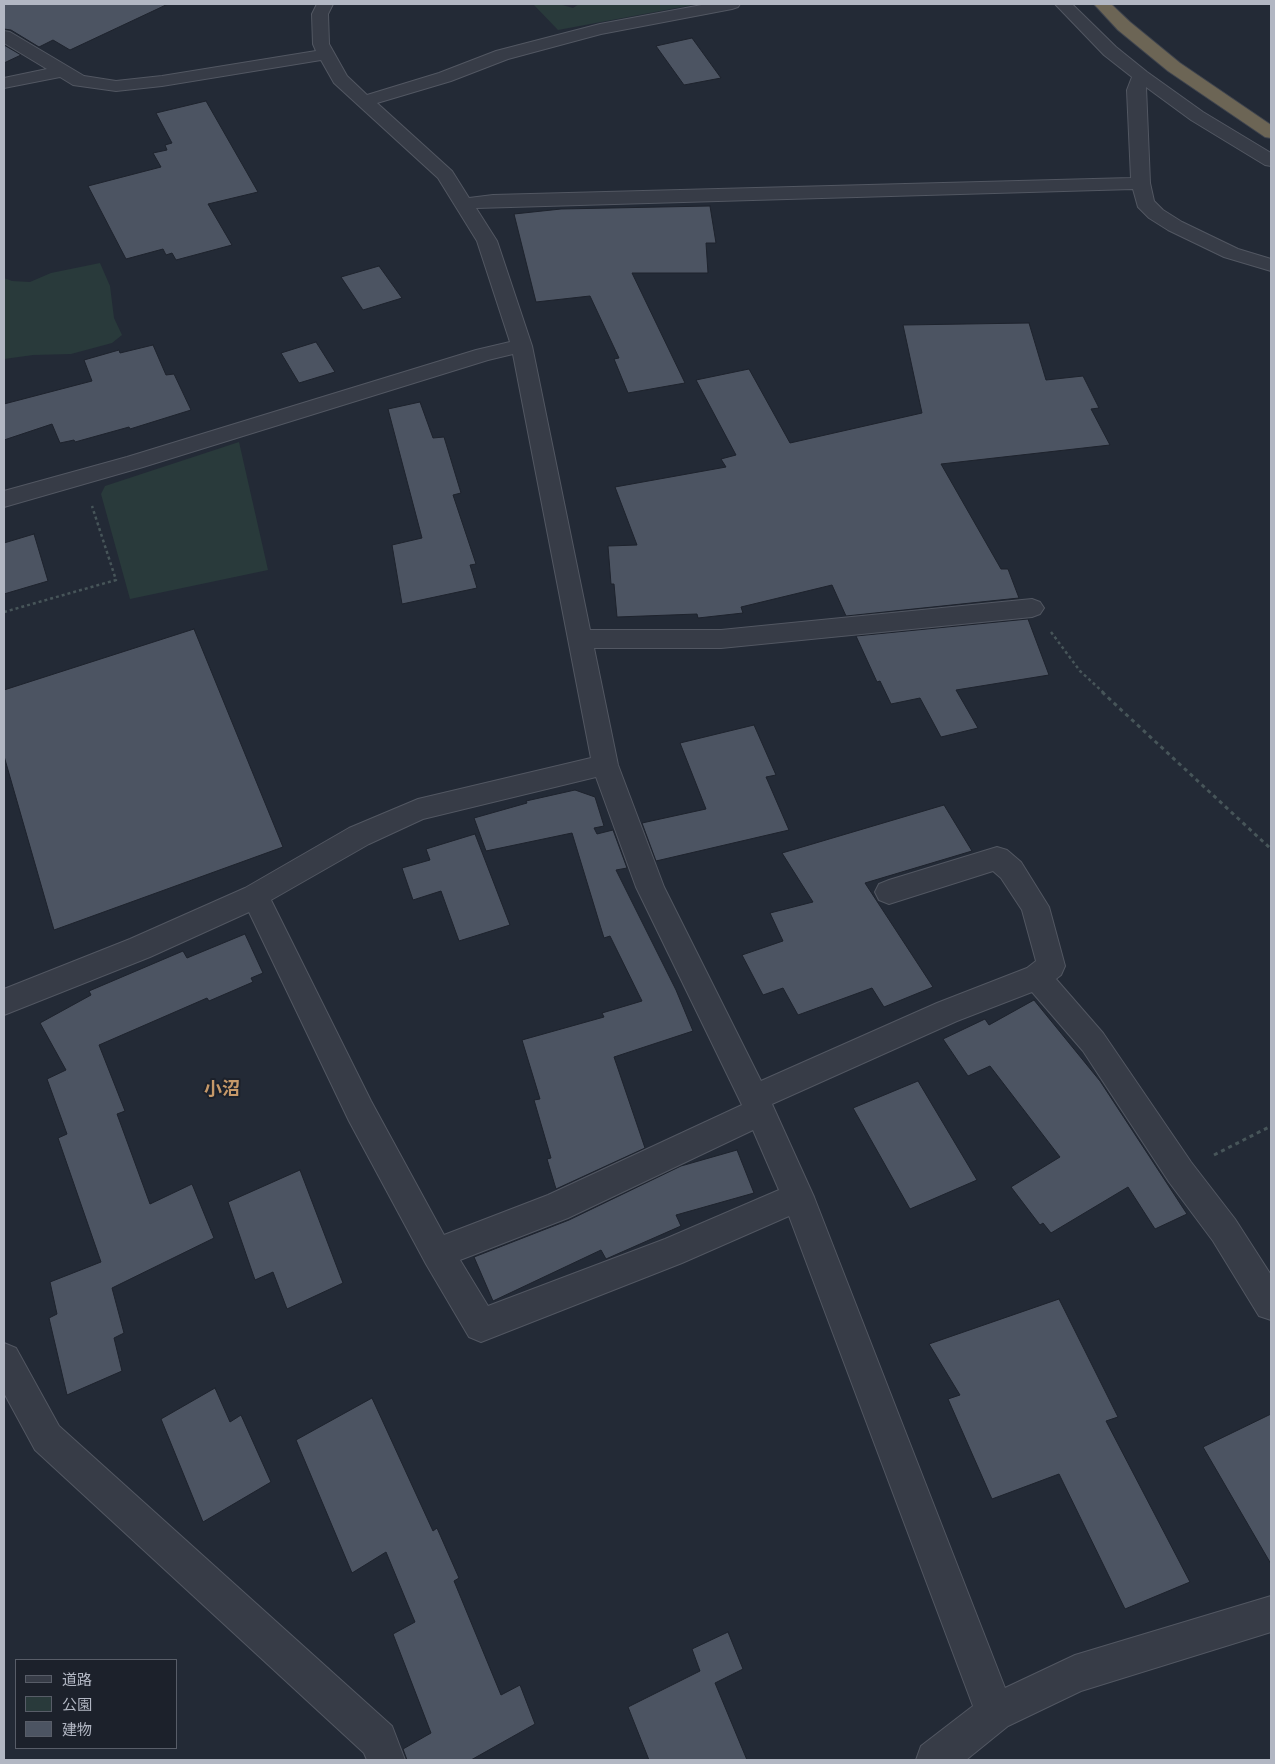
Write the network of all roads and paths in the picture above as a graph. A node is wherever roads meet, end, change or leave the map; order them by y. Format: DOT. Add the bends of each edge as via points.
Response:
graph roads {
  1 [pos="325,4"];
  2 [pos="732,4"];
  3 [pos="1063,4"];
  4 [pos="1102,4"];
  5 [pos="4,36"];
  6 [pos="1183,53"];
  7 [pos="326,54"];
  8 [pos="65,71"];
  9 [pos="1142,76"];
  10 [pos="4,83"];
  11 [pos="365,101"];
  12 [pos="1256,104"];
  13 [pos="1271,133"];
  14 [pos="1271,161"];
  15 [pos="1141,183"];
  16 [pos="464,204"];
  17 [pos="1271,265"];
  18 [pos="522,346"];
  19 [pos="82,477"];
  20 [pos="4,499"];
  21 [pos="1032,608"];
  22 [pos="4,612"];
  23 [pos="580,639"];
  24 [pos="605,765"];
  25 [pos="1271,849"];
  26 [pos="889,892"];
  27 [pos="255,896"];
  28 [pos="1037,977"];
  29 [pos="4,1002"];
  30 [pos="757,1105"];
  31 [pos="1271,1126"];
  32 [pos="1180,1172"];
  33 [pos="798,1197"];
  34 [pos="437,1253"];
  35 [pos="1271,1304"];
  36 [pos="4,1360"];
  37 [pos="1271,1614"];
  38 [pos="995,1713"];
  39 [pos="386,1760"];
  40 [pos="935,1760"];
  1 -- 7 [label="street" via="320,14 321,44"];
  2 -- 11 [label="street" via="600,29 502,55 445,77"];
  3 -- 9 [label="street" via="1110,51"];
  4 -- 13 [label="highway" via="1174,67"];
  5 -- 8 [label="street"];
  6 -- 12 [label="highway"];
  7 -- 8 [label="street" via="162,82 116,86 79,80"];
  7 -- 11 [label="street" via="340,78"];
  8 -- 10 [label="street"];
  9 -- 14 [label="street" via="1197,116"];
  9 -- 15 [label="street" via="1136,90"];
  11 -- 16 [label="street" via="445,175"];
  15 -- 16 [label="street" via="503,200"];
  15 -- 17 [label="street" via="1145,203 1175,226 1231,253"];
  16 -- 18 [label="street" via="487,241"];
  18 -- 19 [label="street" via="473,357"];
  18 -- 23 [label="street"];
  19 -- 20 [label="street"];
  19 -- 22 [label="path" via="116,580"];
  21 -- 23 [label="street" via="721,639"];
  21 -- 25 [label="path" via="1080,671"];
  23 -- 24 [label="street"];
  24 -- 27 [label="street" via="418,810 359,836"];
  24 -- 30 [label="street" via="650,887"];
  26 -- 28 [label="street" via="997,858 1010,870 1035,907 1051,966"];
  27 -- 29 [label="street" via="140,948"];
  27 -- 34 [label="street" via="360,1111"];
  28 -- 30 [label="street" via="946,1012"];
  28 -- 32 [label="street" via="1093,1042"];
  30 -- 33 [label="street"];
  30 -- 34 [label="street" via="557,1207"];
  31 -- 32 [label="path"];
  32 -- 35 [label="street" via="1224,1230"];
  33 -- 34 [label="street" via="671,1252 481,1325"];
  33 -- 38 [label="street"];
  36 -- 39 [label="street" via="47,1438 378,1740"];
  37 -- 38 [label="street" via="1075,1674"];
  38 -- 40 [label="street"];
}
